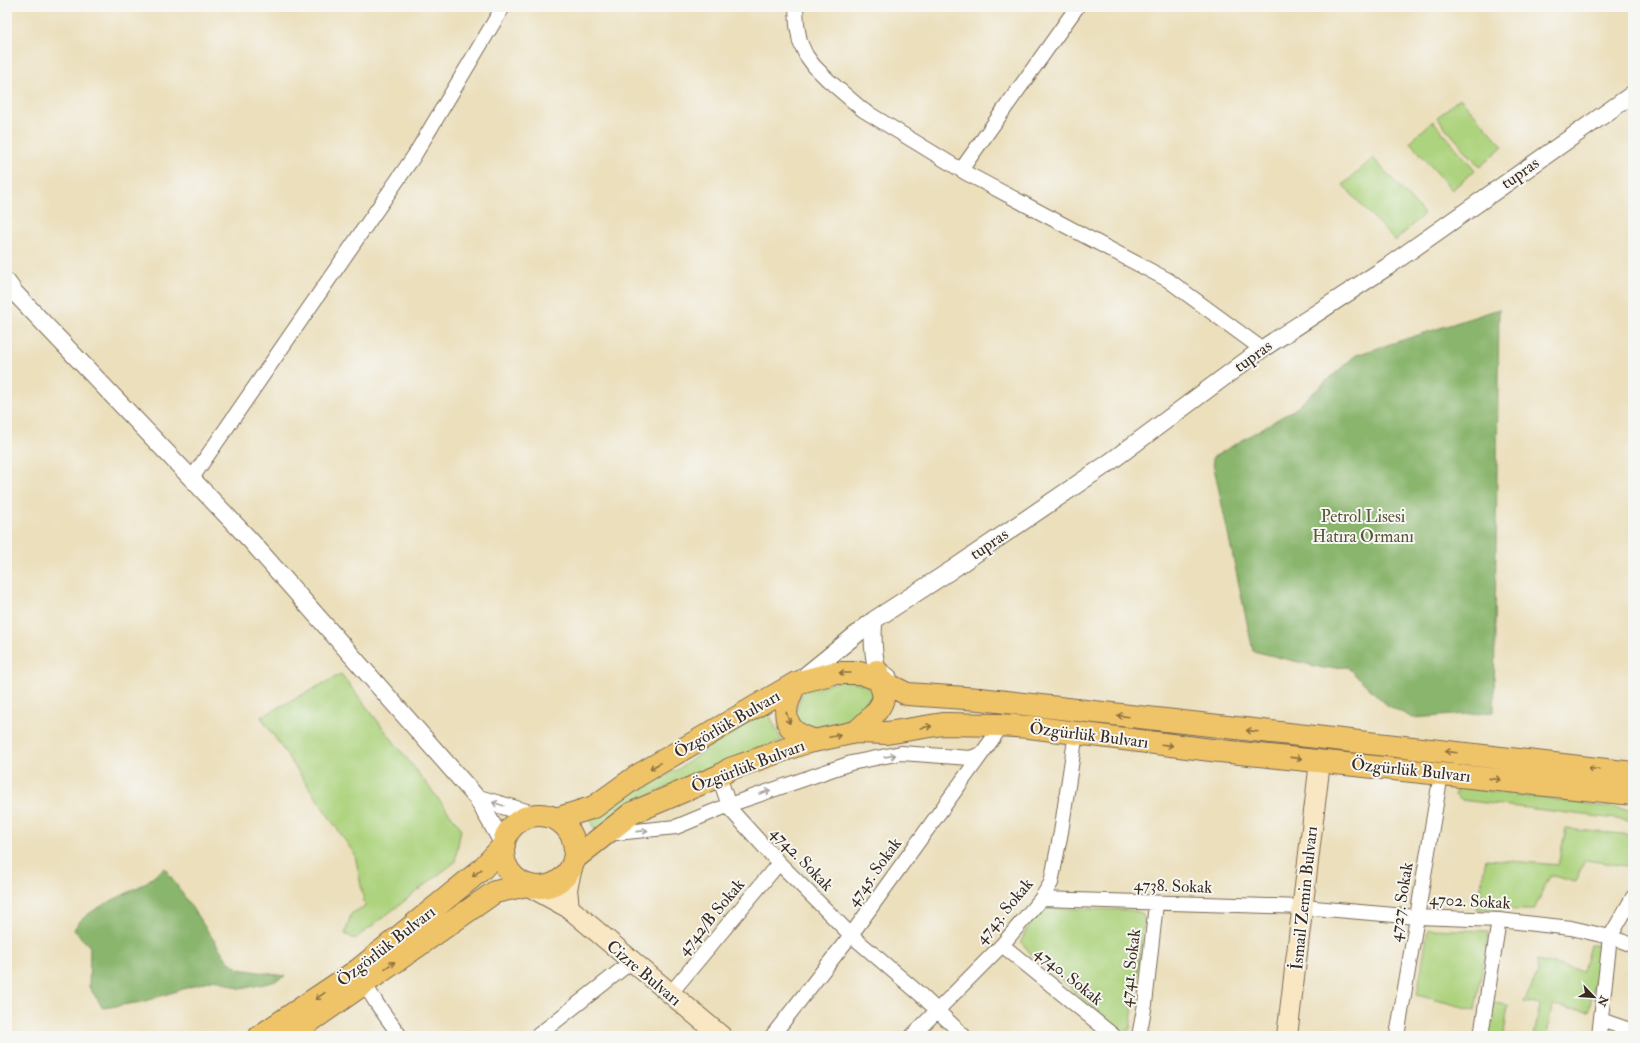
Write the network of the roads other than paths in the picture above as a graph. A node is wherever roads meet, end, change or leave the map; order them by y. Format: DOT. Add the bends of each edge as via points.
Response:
graph roads {
  1 [pos="503,7"];
  2 [pos="796,7"];
  3 [pos="1077,7"];
  4 [pos="1633,94"];
  5 [pos="961,170"];
  6 [pos="7,282"];
  7 [pos="1262,349"];
  8 [pos="192,478"];
  9 [pos="874,620"];
  10 [pos="877,675"];
  11 [pos="796,683"];
  12 [pos="907,694"];
  13 [pos="999,725"];
  14 [pos="856,732"];
  15 [pos="1076,733"];
  16 [pos="814,741"];
  17 [pos="982,754"];
  18 [pos="1318,761"];
  19 [pos="1633,773"];
  20 [pos="1441,774"];
  21 [pos="719,776"];
  22 [pos="1633,794"];
  23 [pos="476,798"];
  24 [pos="729,805"];
  25 [pos="535,816"];
  26 [pos="556,820"];
  27 [pos="604,834"];
  28 [pos="504,845"];
  29 [pos="574,859"];
  30 [pos="779,863"];
  31 [pos="527,885"];
  32 [pos="1633,897"];
  33 [pos="1041,899"];
  34 [pos="1156,904"];
  35 [pos="569,908"];
  36 [pos="1303,908"];
  37 [pos="1416,917"];
  38 [pos="1499,920"];
  39 [pos="851,935"];
  40 [pos="1610,937"];
  41 [pos="1002,945"];
  42 [pos="1633,945"];
  43 [pos="631,962"];
  44 [pos="364,983"];
  45 [pos="670,994"];
  46 [pos="937,1010"];
  47 [pos="1601,1020"];
  48 [pos="1633,1031"];
  49 [pos="260,1036"];
  50 [pos="289,1036"];
  51 [pos="400,1036"];
  52 [pos="536,1036"];
  53 [pos="721,1036"];
  54 [pos="772,1036"];
  55 [pos="912,1036"];
  56 [pos="964,1036"];
  57 [pos="1114,1036"];
  58 [pos="1139,1036"];
  59 [pos="1287,1036"];
  60 [pos="1397,1036"];
  61 [pos="1481,1036"];
  62 [pos="1599,1036"];
  1 -- 8 [label="street" via="414,156"];
  2 -- 5 [label="street" via="800,42 814,66 828,80 863,110"];
  3 -- 5 [label="street"];
  4 -- 7 [label="street, tupras" via="1387,267"];
  5 -- 7 [label="street" via="1168,280"];
  6 -- 8 [label="street"];
  7 -- 9 [label="street, tupras" via="1110,462"];
  8 -- 23 [label="street" via="251,541"];
  9 -- 10 [label="street" via="873,652"];
  9 -- 11 [label="street, tupras"];
  10 -- 11 [label="main road, Özgörlük Bulvarı, one-way" via="834,673"];
  10 -- 12 [label="main road, Özgörlük Bulvarı"];
  10 -- 14 [label="main road" via="884,693 883,703"];
  11 -- 16 [label="main road, one-way" via="788,701 787,720 794,731"];
  11 -- 26 [label="main road, Özgörlük Bulvarı, one-way" via="637,776 594,807"];
  19 -- 12 [label="main road, Özgürlük Bulvarı, one-way" via="980,699"];
  14 -- 13 [label="main road, Özgürlük Bulvarı, one-way" via="887,732 943,724"];
  13 -- 15 [label="main road, Özgürlük Bulvarı"];
  13 -- 17 [label="street, 4745. Sokak"];
  16 -- 14 [label="main road, Özgürlük Bulvarı, one-way"];
  15 -- 18 [label="main road, Özgürlük Bulvarı, one-way"];
  15 -- 33 [label="street, 4743. Sokak" via="1061,832 1050,883"];
  16 -- 21 [label="main road, Özgürlük Bulvarı" via="730,769"];
  24 -- 17 [label="street, one-way" via="858,762 902,753 970,758"];
  17 -- 39 [label="street, 4745. Sokak"];
  18 -- 20 [label="main road, Özgürlük Bulvarı"];
  18 -- 36 [label="main road, İsmail Zemin Bulvarı"];
  20 -- 22 [label="main road, Özgürlük Bulvarı, one-way"];
  20 -- 37 [label="street, 4727. Sokak"];
  21 -- 24 [label="street, 4742. Sokak"];
  21 -- 27 [label="main road, Özgürlük Bulvarı" via="632,813"];
  25 -- 23 [label="street, one-way"];
  23 -- 28 [label="street"];
  27 -- 24 [label="street, one-way" via="676,827"];
  24 -- 30 [label="street, 4742. Sokak"];
  25 -- 26 [label="main road" via="546,816"];
  25 -- 28 [label="main road" via="515,825"];
  26 -- 29 [label="main road" via="567,828 574,840"];
  27 -- 29 [label="main road, Özgürlük Bulvarı"];
  28 -- 31 [label="main road" via="506,864 511,873"];
  28 -- 49 [label="main road, Özgörlük Bulvarı, one-way" via="482,870 358,970"];
  29 -- 31 [label="main road" via="570,870 562,879 551,885"];
  29 -- 35 [label="main road" via="567,889"];
  30 -- 39 [label="street, 4742. Sokak"];
  30 -- 45 [label="street, 4742/B Sokak"];
  31 -- 35 [label="main road, Cizre Bulvarı"];
  44 -- 31 [label="main road, one-way" via="495,892"];
  32 -- 40 [label="street"];
  33 -- 34 [label="street, 4738. Sokak"];
  33 -- 41 [label="street, 4743. Sokak"];
  34 -- 36 [label="street, 4738. Sokak"];
  34 -- 58 [label="street, 4741. Sokak"];
  35 -- 43 [label="main road, Cizre Bulvarı"];
  36 -- 37 [label="street, 4702. Sokak"];
  36 -- 59 [label="main road, İsmail Zemin Bulvarı"];
  37 -- 38 [label="street, 4702. Sokak"];
  37 -- 60 [label="street, 4727. Sokak"];
  38 -- 40 [label="street, 4702. Sokak" via="1571,928"];
  38 -- 61 [label="street"];
  39 -- 46 [label="street, 4742. Sokak"];
  39 -- 54 [label="street, 4745. Sokak"];
  40 -- 42 [label="street, 4702. Sokak"];
  40 -- 47 [label="street"];
  41 -- 46 [label="street, 4743. Sokak"];
  41 -- 57 [label="street, 4740. Sokak"];
  43 -- 45 [label="main road, Cizre Bulvarı"];
  43 -- 52 [label="street"];
  44 -- 50 [label="main road"];
  44 -- 51 [label="street"];
  45 -- 53 [label="main road, Cizre Bulvarı"];
  46 -- 55 [label="street, 4743. Sokak"];
  46 -- 56 [label="street, 4742. Sokak"];
  47 -- 48 [label="street"];
  47 -- 62 [label="street"];
}
